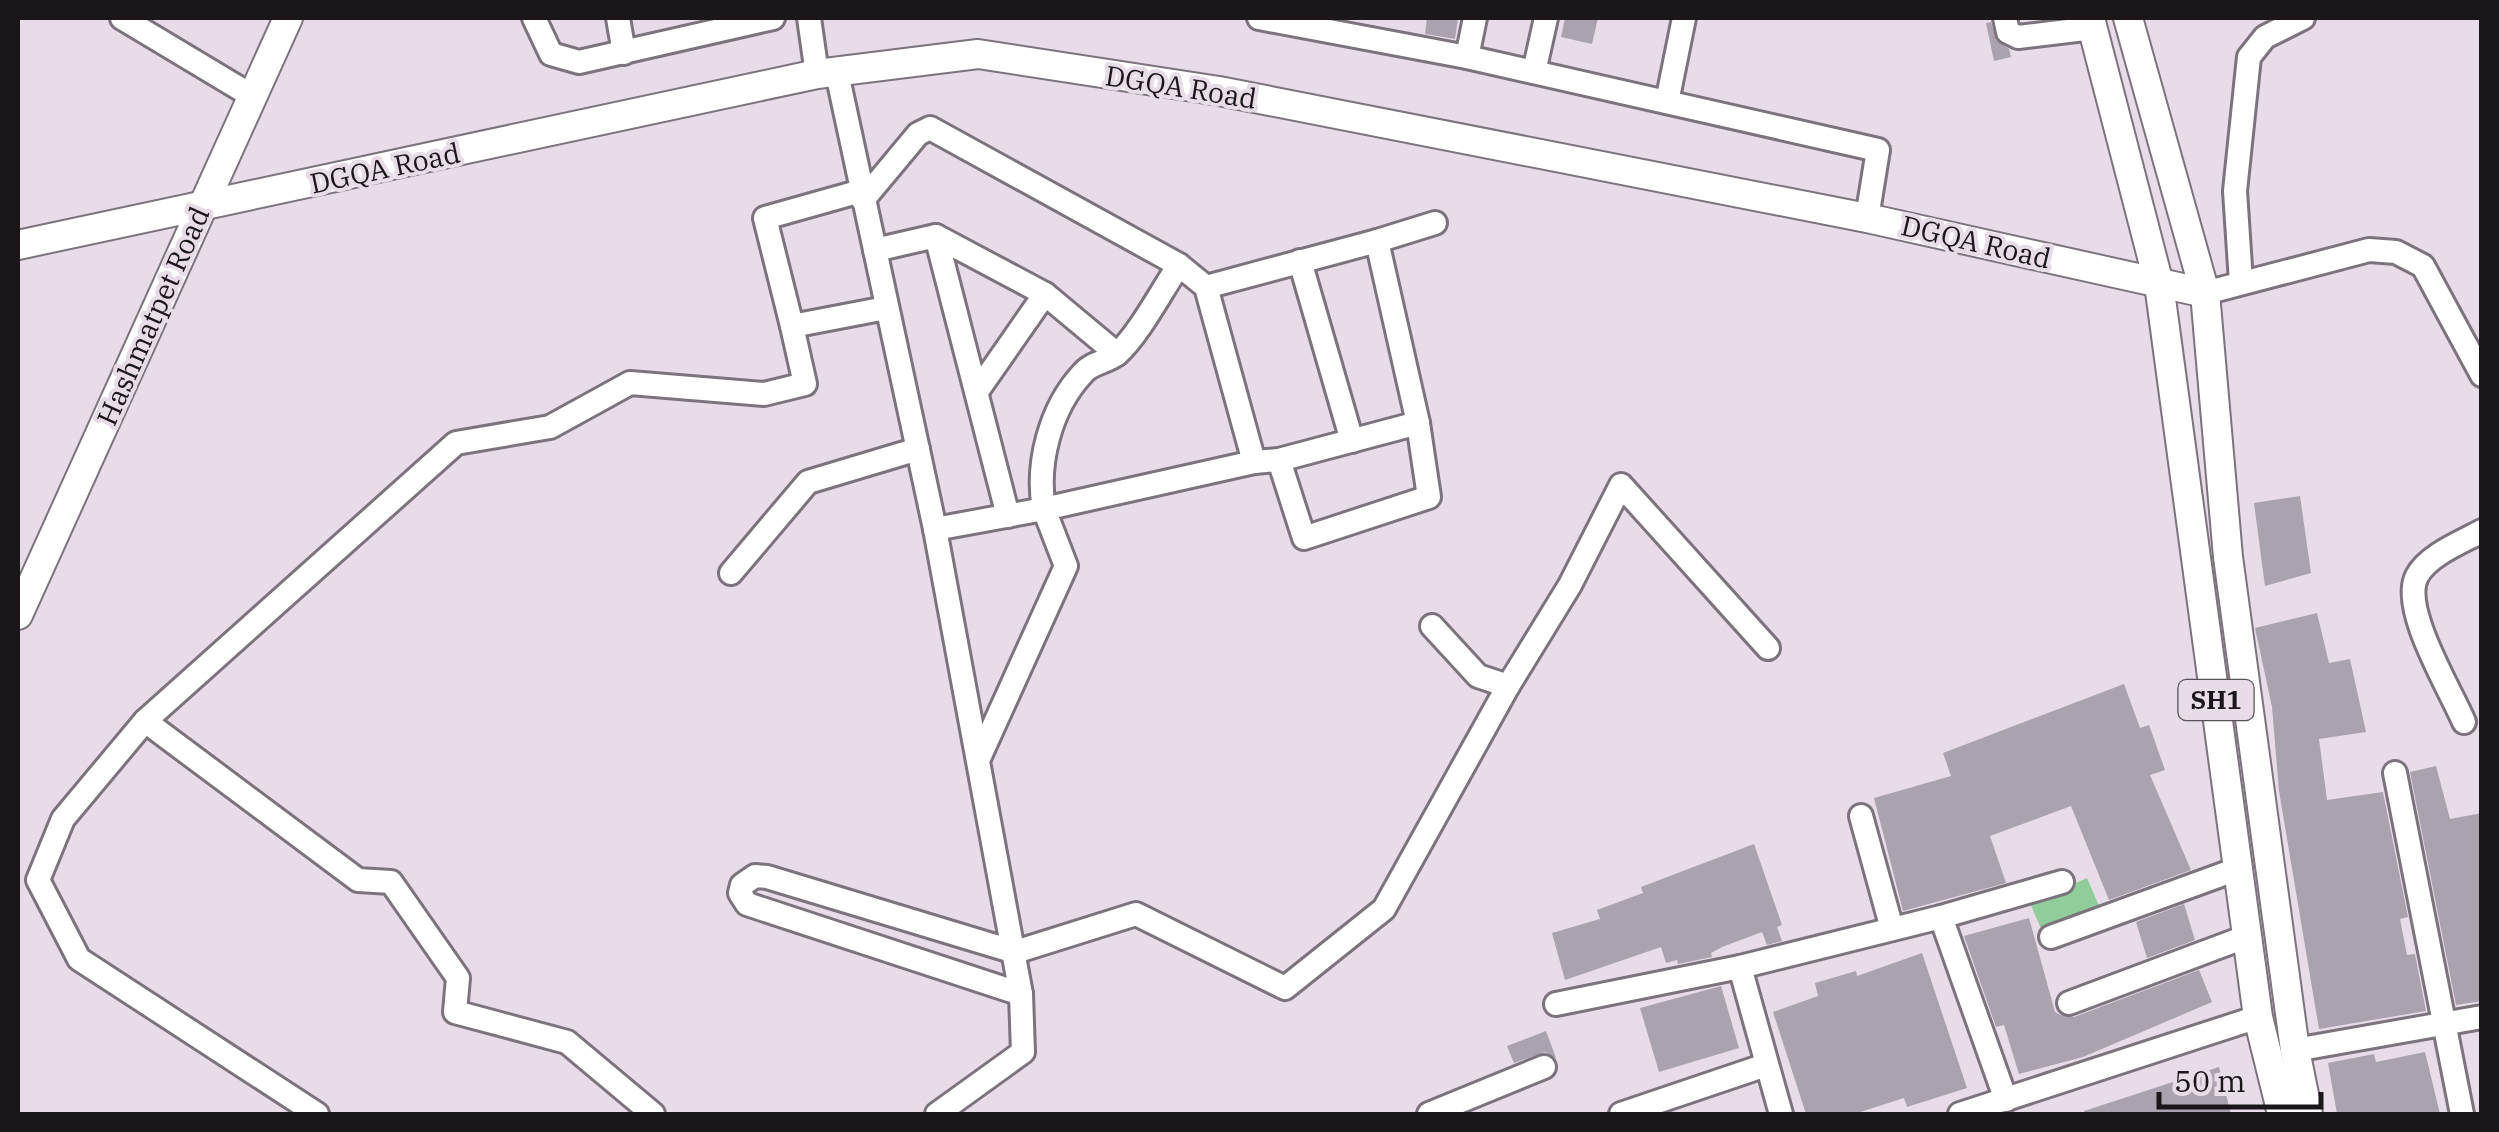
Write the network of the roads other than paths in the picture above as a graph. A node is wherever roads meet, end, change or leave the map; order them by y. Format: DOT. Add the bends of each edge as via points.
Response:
graph roads {
  1 [pos="122,18"];
  2 [pos="288,18"];
  3 [pos="534,18"];
  4 [pos="618,18"];
  5 [pos="773,18"];
  6 [pos="809,18"];
  7 [pos="1259,18"];
  8 [pos="1475,18"];
  9 [pos="1546,18"];
  10 [pos="1684,18"];
  11 [pos="2005,18"];
  12 [pos="2128,18"];
  13 [pos="2303,18"];
  14 [pos="725,22"];
  15 [pos="2092,23"];
  16 [pos="1349,26"];
  17 [pos="624,53"];
  18 [pos="1466,57"];
  19 [pos="1534,72"];
  20 [pos="827,74"];
  21 [pos="252,96"];
  22 [pos="1667,102"];
  23 [pos="862,196"];
  24 [pos="202,208"];
  25 [pos="1867,218"];
  26 [pos="1435,223"];
  27 [pos="936,236"];
  28 [pos="1377,241"];
  29 [pos="18,244"];
  30 [pos="875,250"];
  31 [pos="1300,261"];
  32 [pos="1179,266"];
  33 [pos="2242,282"];
  34 [pos="2159,284"];
  35 [pos="1206,287"];
  36 [pos="1046,294"];
  37 [pos="2205,294"];
  38 [pos="886,308"];
  39 [pos="792,326"];
  40 [pos="1117,354"];
  41 [pos="2482,374"];
  42 [pos="978,390"];
  43 [pos="1418,423"];
  44 [pos="1352,441"];
  45 [pos="918,449"];
  46 [pos="1279,460"];
  47 [pos="1254,462"];
  48 [pos="1044,510"];
  49 [pos="1008,516"];
  50 [pos="935,529"];
  51 [pos="2482,531"];
  52 [pos="731,572"];
  53 [pos="18,615"];
  54 [pos="1432,626"];
  55 [pos="1768,648"];
  56 [pos="1508,686"];
  57 [pos="146,721"];
  58 [pos="2464,722"];
  59 [pos="980,756"];
  60 [pos="2395,773"];
  61 [pos="1861,816"];
  62 [pos="2240,868"];
  63 [pos="2062,882"];
  64 [pos="1942,918"];
  65 [pos="1892,929"];
  66 [pos="2248,936"];
  67 [pos="2051,937"];
  68 [pos="1015,952"];
  69 [pos="1740,967"];
  70 [pos="1022,994"];
  71 [pos="2069,1003"];
  72 [pos="1556,1004"];
  73 [pos="2258,1017"];
  74 [pos="2482,1017"];
  75 [pos="2444,1023"];
  76 [pos="2295,1050"];
  77 [pos="1766,1065"];
  78 [pos="1544,1066"];
  79 [pos="2006,1100"];
  80 [pos="1972,1113"];
  81 [pos="317,1114"];
  82 [pos="653,1114"];
  83 [pos="937,1114"];
  84 [pos="1429,1114"];
  85 [pos="1621,1114"];
  86 [pos="1781,1114"];
  87 [pos="2282,1114"];
  88 [pos="2308,1114"];
  89 [pos="2462,1114"];
  1 -- 21 [label="street"];
  2 -- 21 [label="main road, Hashmatpet Road"];
  3 -- 17 [label="street" via="551,54 566,61"];
  4 -- 17 [label="street"];
  5 -- 14 [label="street"];
  6 -- 20 [label="street"];
  7 -- 16 [label="street"];
  8 -- 18 [label="street"];
  9 -- 19 [label="street"];
  10 -- 22 [label="street"];
  11 -- 15 [label="street" via="2008,32 2018,37"];
  12 -- 37 [label="main road, SH1"];
  13 -- 33 [label="street" via="2265,37 2249,57 2234,190"];
  14 -- 17 [label="street"];
  15 -- 34 [label="main road, SH1"];
  16 -- 18 [label="street"];
  18 -- 19 [label="street"];
  19 -- 22 [label="street"];
  20 -- 23 [label="street"];
  20 -- 24 [label="main road, DGQA Road"];
  20 -- 25 [label="main road, DGQA Road" via="978,54 1219,91"];
  21 -- 24 [label="main road, Hashmatpet Road"];
  22 -- 25 [label="street" via="1878,150"];
  23 -- 30 [label="street"];
  23 -- 32 [label="street" via="930,128"];
  23 -- 39 [label="street" via="765,218"];
  24 -- 29 [label="main road, DGQA Road"];
  24 -- 53 [label="main road, Hashmatpet Road"];
  25 -- 34 [label="main road, DGQA Road"];
  26 -- 28 [label="street"];
  27 -- 30 [label="street"];
  27 -- 36 [label="street"];
  27 -- 42 [label="street"];
  28 -- 31 [label="street"];
  28 -- 43 [label="street"];
  30 -- 38 [label="street"];
  31 -- 35 [label="street"];
  31 -- 44 [label="street"];
  32 -- 35 [label="street"];
  32 -- 40 [label="street"];
  33 -- 37 [label="street"];
  33 -- 41 [label="street" via="2369,250 2396,252 2423,266"];
  34 -- 37 [label="main road, DGQA Road"];
  34 -- 62 [label="main road, SH1"];
  35 -- 47 [label="street"];
  36 -- 40 [label="street"];
  36 -- 42 [label="street"];
  37 -- 76 [label="main road, SH1" via="2228,557"];
  38 -- 39 [label="street"];
  38 -- 45 [label="street"];
  39 -- 57 [label="street" via="804,384 764,394 630,382 550,427 456,443"];
  40 -- 48 [label="street" via="1084,371 1047,439 1038,478"];
  42 -- 49 [label="street"];
  43 -- 44 [label="street"];
  43 -- 46 [label="street" via="1429,497 1304,538"];
  44 -- 46 [label="street"];
  45 -- 50 [label="street"];
  45 -- 52 [label="street" via="808,482"];
  46 -- 47 [label="street"];
  47 -- 48 [label="street"];
  48 -- 49 [label="street"];
  48 -- 59 [label="street" via="1066,566"];
  49 -- 50 [label="street"];
  50 -- 59 [label="street"];
  51 -- 58 [label="street" via="2417,575 2411,603"];
  54 -- 56 [label="street" via="1478,676"];
  55 -- 56 [label="street" via="1621,485"];
  56 -- 68 [label="street" via="1384,909 1285,988 1136,914"];
  57 -- 81 [label="street" via="63,818 38,880 79,959"];
  57 -- 82 [label="street" via="358,880 391,882 458,978 455,1012 567,1042"];
  59 -- 68 [label="street"];
  60 -- 75 [label="street"];
  61 -- 65 [label="street"];
  62 -- 66 [label="main road, SH1"];
  62 -- 67 [label="street"];
  63 -- 64 [label="street"];
  64 -- 65 [label="street"];
  64 -- 79 [label="street"];
  65 -- 69 [label="street"];
  66 -- 71 [label="street"];
  66 -- 73 [label="main road, SH1"];
  68 -- 70 [label="street"];
  68 -- 70 [label="street" via="755,876 742,885 747,904"];
  69 -- 72 [label="street"];
  69 -- 77 [label="street"];
  70 -- 83 [label="street" via="1023,1052"];
  73 -- 79 [label="street"];
  73 -- 87 [label="main road, SH1"];
  74 -- 75 [label="street"];
  75 -- 76 [label="street"];
  75 -- 89 [label="street"];
  76 -- 88 [label="main road, SH1"];
  77 -- 85 [label="street"];
  77 -- 86 [label="street"];
  78 -- 84 [label="street"];
  79 -- 80 [label="street"];
}
